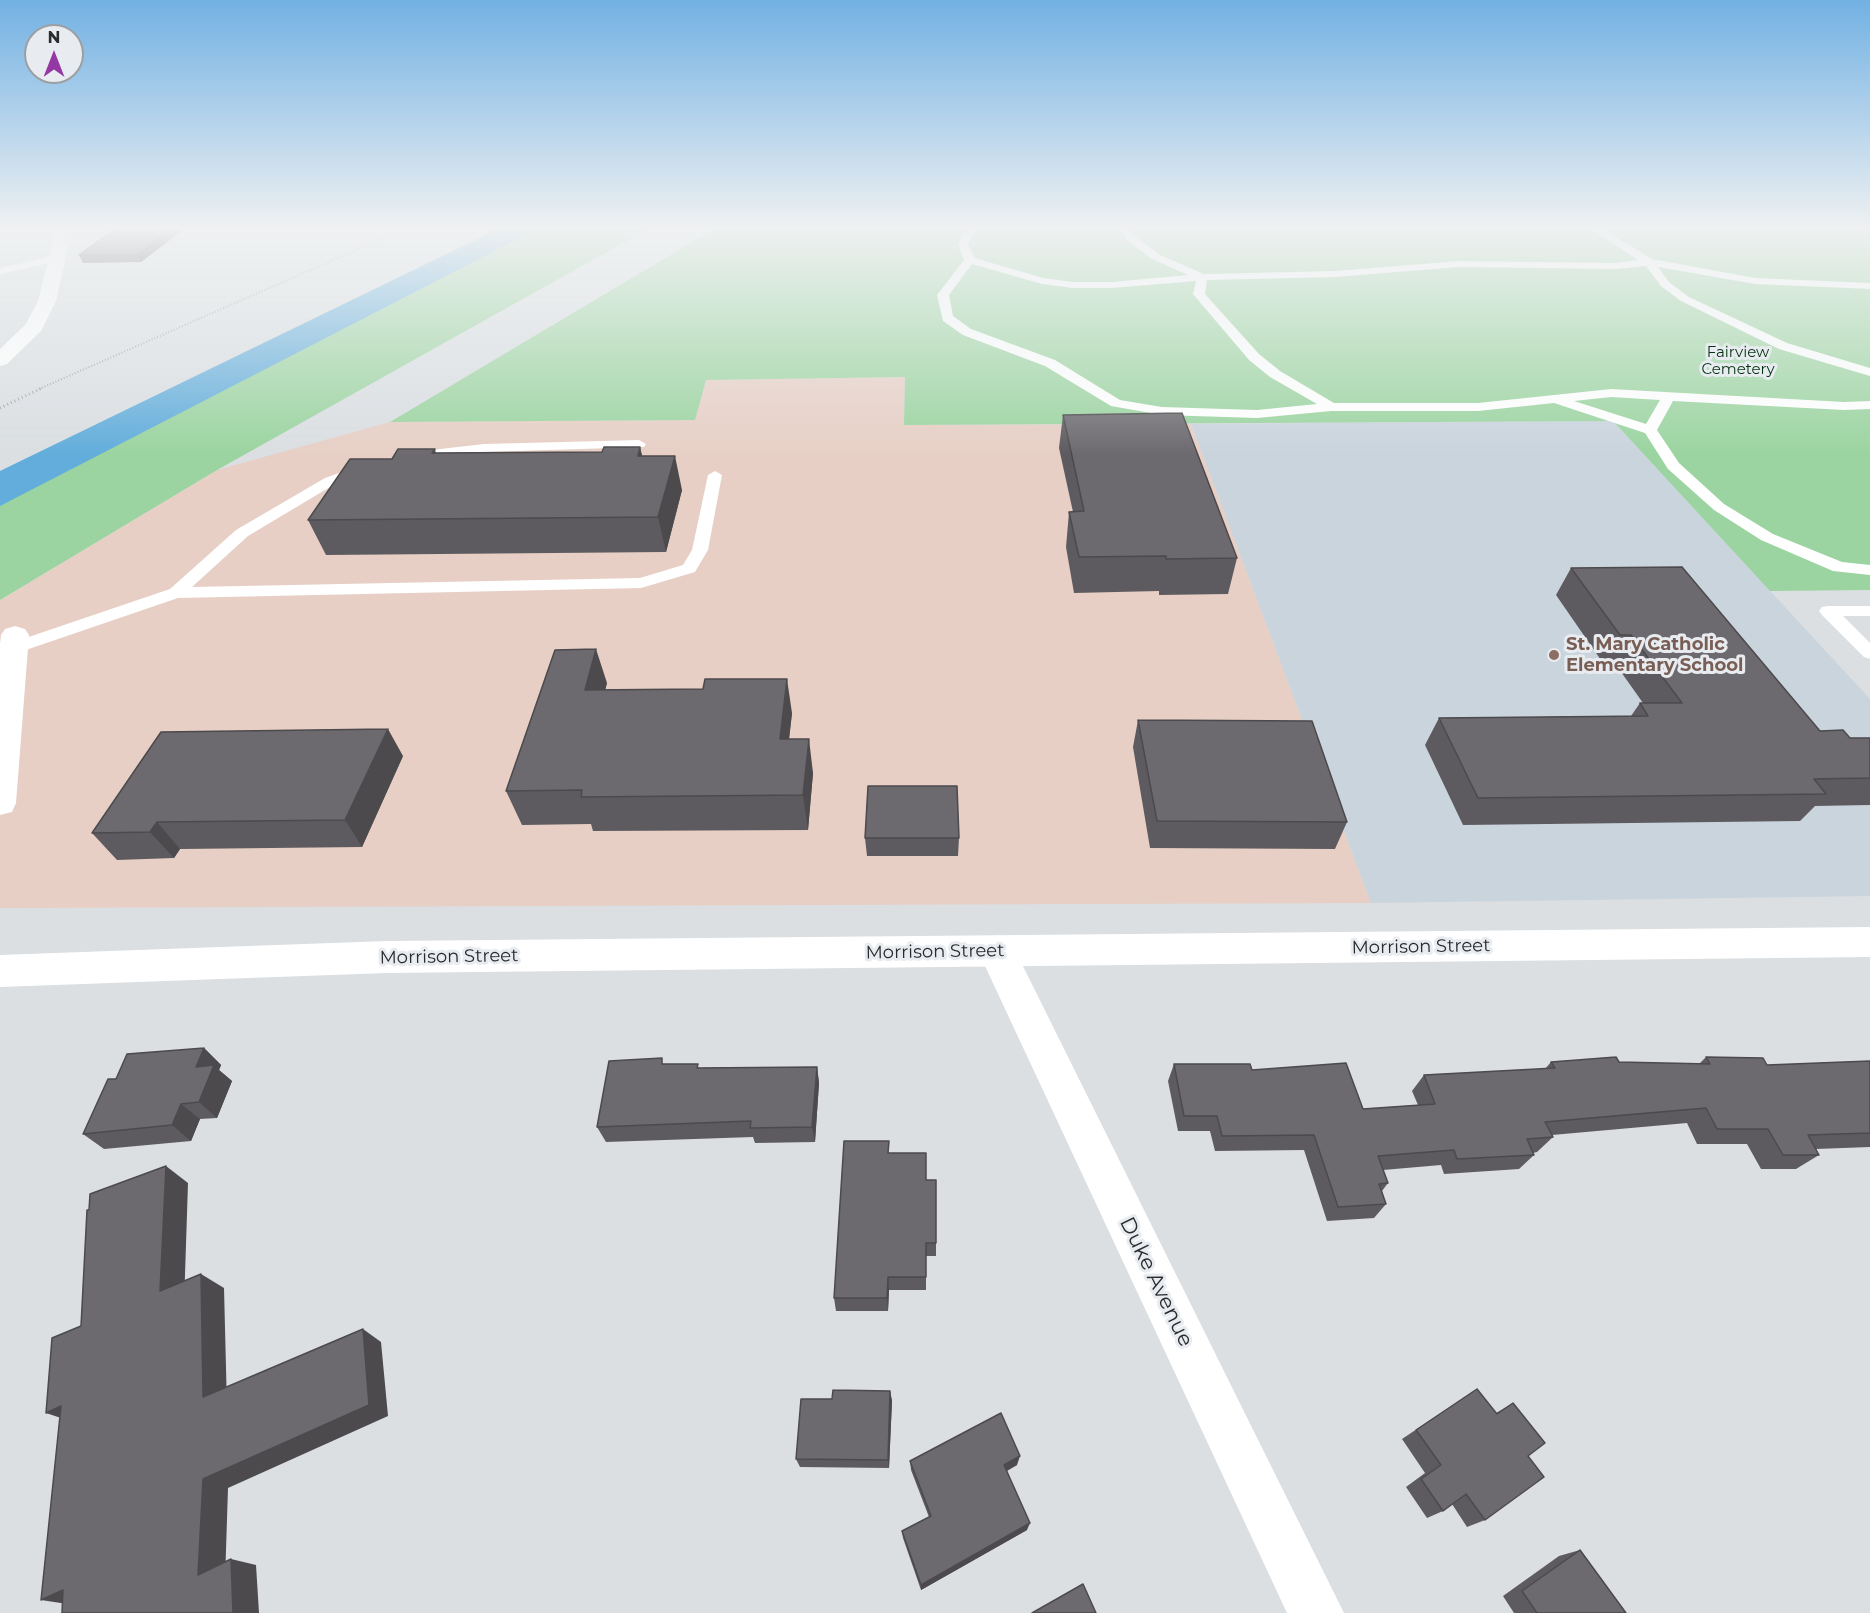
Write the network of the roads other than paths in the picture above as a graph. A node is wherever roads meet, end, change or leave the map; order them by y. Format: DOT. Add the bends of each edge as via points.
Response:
graph roads {
  1 [pos="45,304"];
  2 [pos="945,304"];
  3 [pos="1208,304"];
  4 [pos="1696,304"];
  5 [pos="2,357"];
  6 [pos="1870,372"];
  7 [pos="1669,397"];
  8 [pos="1555,399"];
  9 [pos="1870,405"];
  10 [pos="1331,407"];
  11 [pos="1650,430"];
  12 [pos="639,444"];
  13 [pos="403,457"];
  14 [pos="381,462"];
  15 [pos="715,475"];
  16 [pos="1870,570"];
  17 [pos="176,592"];
  18 [pos="1870,611"];
  19 [pos="15,642"];
  20 [pos="1870,653"];
  21 [pos="0,803"];
  22 [pos="1870,942"];
  23 [pos="997,951"];
  24 [pos="0,971"];
  25 [pos="1316,1613"];
  1 -- 5 [label="street" via="34,327"];
  2 -- 10 [label="lane" via="947,318 967,332 1050,363 1116,403 1214,414"];
  3 -- 10 [label="lane" via="1254,357"];
  4 -- 6 [label="lane" via="1783,346"];
  7 -- 8 [label="lane" via="1611,393"];
  7 -- 9 [label="lane"];
  7 -- 11 [label="lane"];
  8 -- 10 [label="lane" via="1478,407"];
  8 -- 11 [label="lane"];
  11 -- 16 [label="lane" via="1674,466 1719,507 1778,542 1839,567"];
  12 -- 13 [label="lane" via="484,448"];
  14 -- 17 [label="lane" via="330,481 242,533"];
  15 -- 17 [label="lane" via="700,550 689,568 641,583"];
  17 -- 19 [label="lane"];
  18 -- 20 [label="lane" via="1828,611"];
  19 -- 21 [label="street"];
  22 -- 23 [label="street, Morrison Street"];
  23 -- 24 [label="street, Morrison Street" via="387,957"];
  23 -- 25 [label="street, Duke Avenue"];
}
